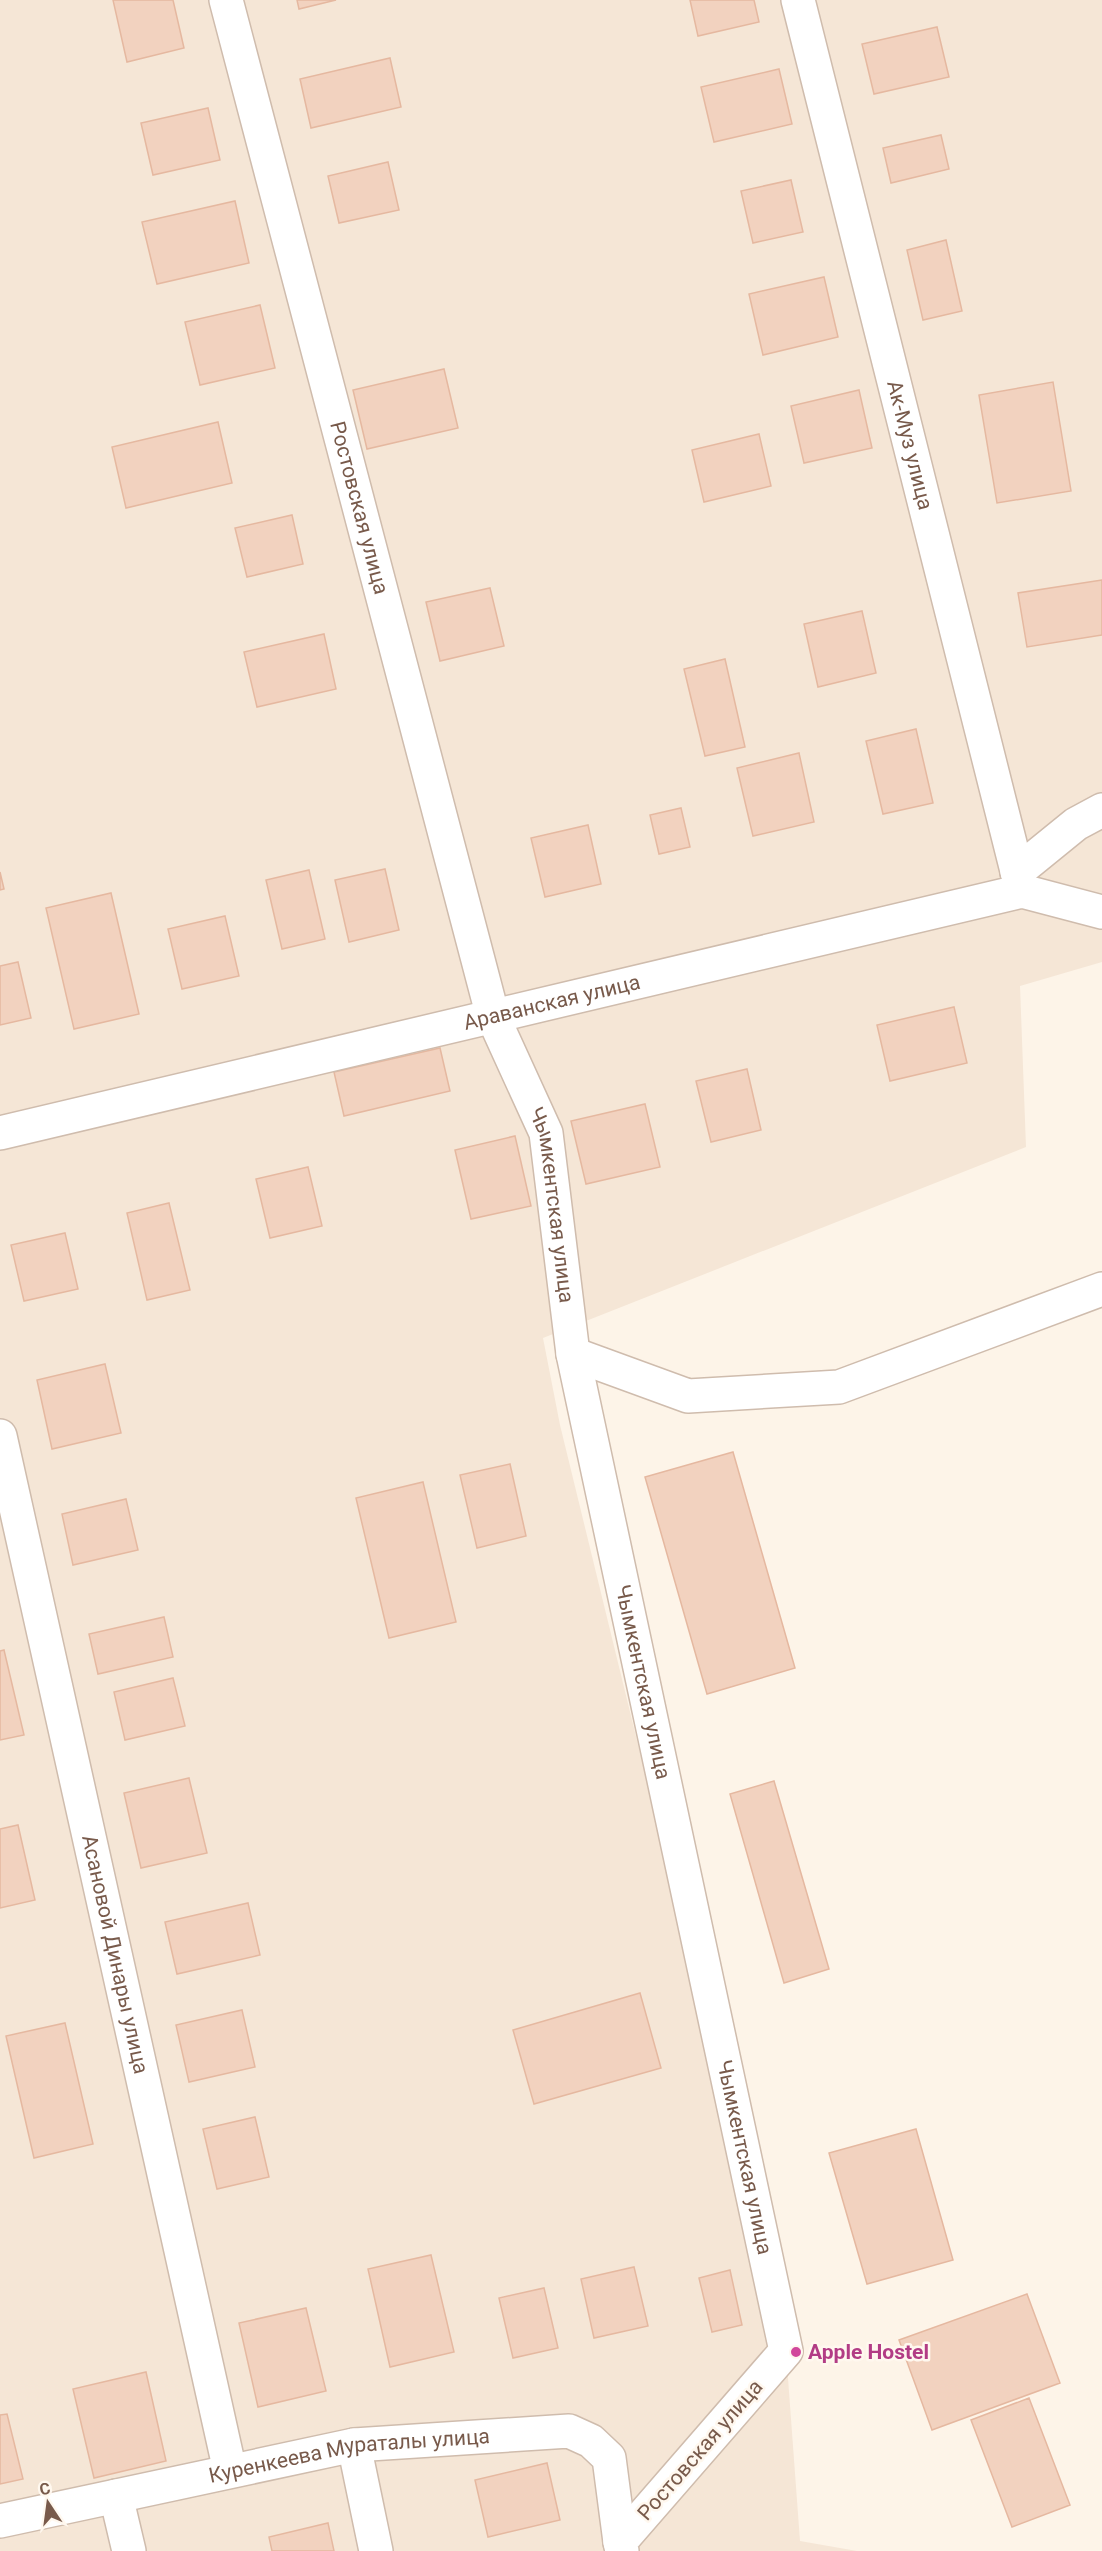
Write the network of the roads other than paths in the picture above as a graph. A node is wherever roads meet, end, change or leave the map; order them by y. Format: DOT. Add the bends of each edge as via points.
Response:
graph roads {
  1 [pos="226,0"];
  2 [pos="798,0"];
  3 [pos="1102,810"];
  4 [pos="1019,881"];
  5 [pos="1102,912"];
  6 [pos="493,1017"];
  7 [pos="0,1133"];
  8 [pos="1102,1289"];
  9 [pos="573,1354"];
  10 [pos="0,1436"];
  11 [pos="786,2351"];
  12 [pos="354,2445"];
  13 [pos="230,2471"];
  14 [pos="116,2496"];
  15 [pos="0,2521"];
  16 [pos="621,2546"];
  17 [pos="129,2551"];
  18 [pos="376,2551"];
  1 -- 6 [label="street, Ростовская улица"];
  2 -- 4 [label="street, Ак-Муз улица"];
  3 -- 4 [label="street" via="1076,824"];
  4 -- 5 [label="street, Араванская улица"];
  4 -- 6 [label="street, Араванская улица"];
  6 -- 7 [label="street, Араванская улица"];
  6 -- 9 [label="street, Чымкентская улица" via="546,1133"];
  8 -- 9 [label="street" via="839,1387 688,1396"];
  9 -- 11 [label="street, Чымкентская улица"];
  10 -- 13 [label="street, Асановой Динары улица"];
  11 -- 16 [label="street, Ростовская улица"];
  12 -- 13 [label="street, Куренкеева Мураталы улица"];
  12 -- 16 [label="street, Куренкеева Мураталы улица" via="569,2431 591,2440 609,2458"];
  12 -- 18 [label="street"];
  13 -- 14 [label="street, Куренкеева Мураталы улица"];
  14 -- 15 [label="street, Куренкеева Мураталы улица"];
  14 -- 17 [label="street"];
}
